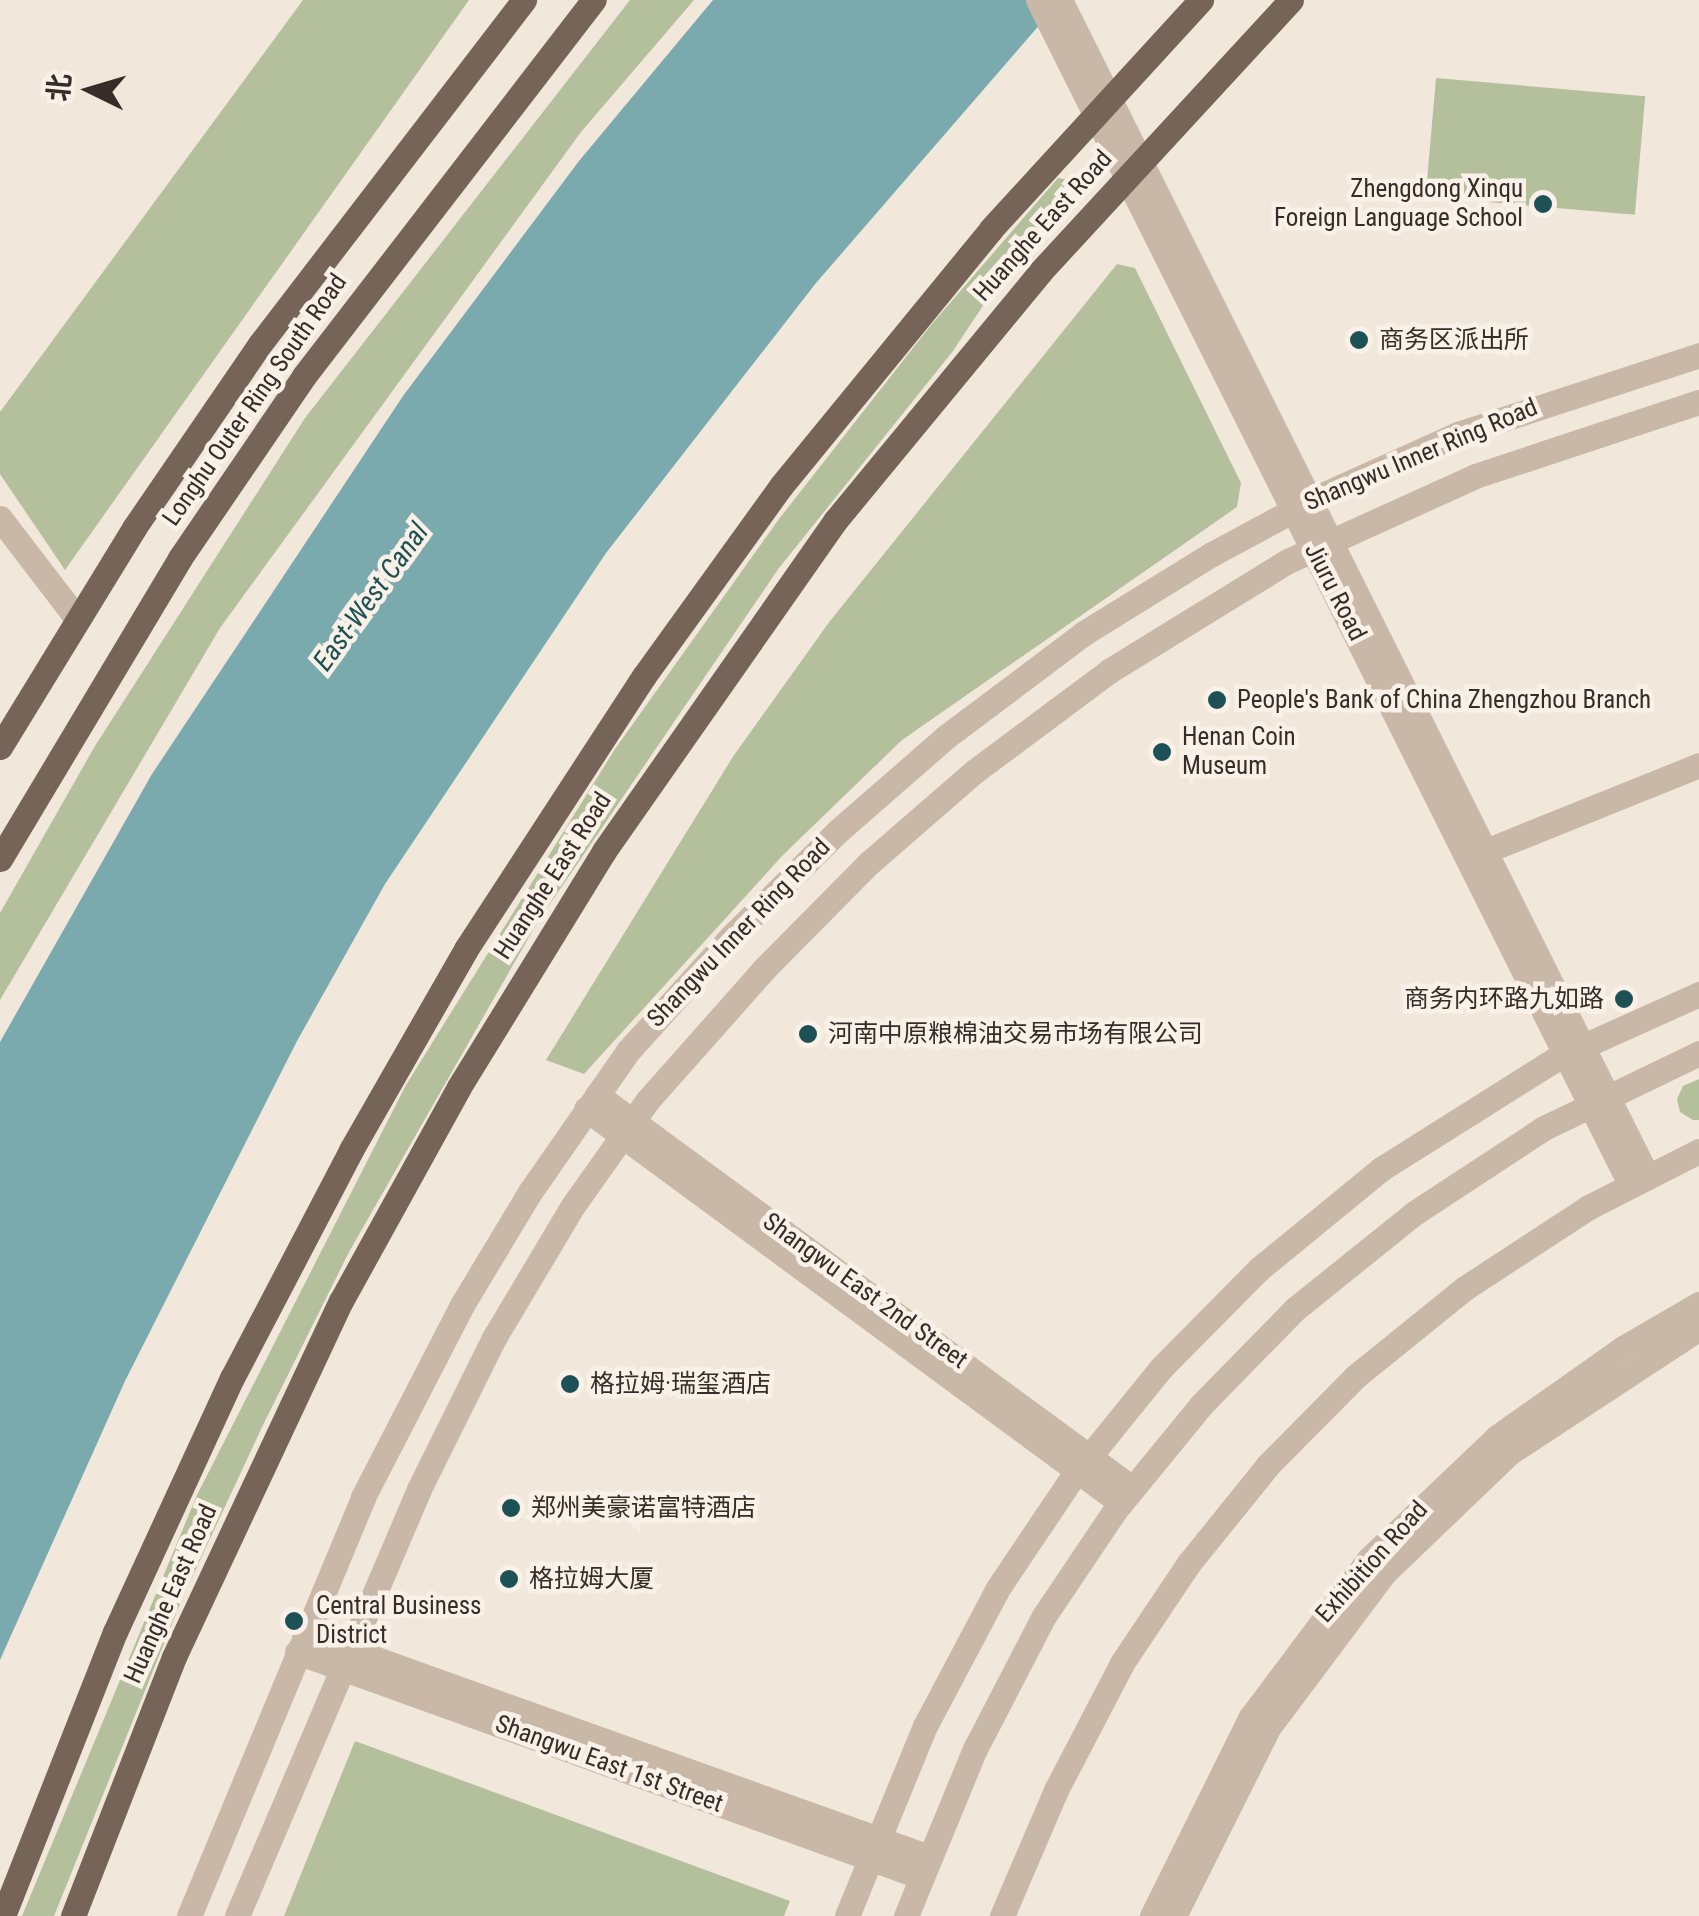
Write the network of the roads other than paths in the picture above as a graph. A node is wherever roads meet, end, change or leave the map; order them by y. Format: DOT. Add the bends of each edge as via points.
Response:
graph roads {
  1 [pos="524,0"];
  2 [pos="594,0"];
  3 [pos="1038,0"];
  4 [pos="1060,0"];
  5 [pos="1201,0"];
  6 [pos="1291,0"];
  7 [pos="1068,37"];
  8 [pos="1102,106"];
  9 [pos="1134,169"];
  10 [pos="1699,355"];
  11 [pos="1699,402"];
  12 [pos="1302,505"];
  13 [pos="0,518"];
  14 [pos="1322,544"];
  15 [pos="78,620"];
  16 [pos="0,748"];
  17 [pos="1699,765"];
  18 [pos="1488,850"];
  19 [pos="0,858"];
  20 [pos="1699,994"];
  21 [pos="1576,1049"];
  22 [pos="1699,1053"];
  23 [pos="1599,1098"];
  24 [pos="592,1102"];
  25 [pos="627,1128"];
  26 [pos="1699,1151"];
  27 [pos="1639,1180"];
  28 [pos="1699,1304"];
  29 [pos="1699,1328"];
  30 [pos="1083,1464"];
  31 [pos="1127,1496"];
  32 [pos="301,1642"];
  33 [pos="345,1658"];
  34 [pos="875,1848"];
  35 [pos="926,1867"];
  36 [pos="4,1916"];
  37 [pos="73,1916"];
  38 [pos="189,1916"];
  39 [pos="237,1916"];
  40 [pos="847,1916"];
  41 [pos="906,1916"];
  42 [pos="1002,1916"];
  43 [pos="1152,1916"];
  44 [pos="1174,1916"];
  1 -- 15 [label="main road, Longhu Outer Ring South Road" via="260,344"];
  2 -- 19 [label="main road, Longhu Outer Ring South Road" via="304,376 180,558"];
  3 -- 7 [label="street, Jiuru Road"];
  4 -- 7 [label="street, Jiuru Road"];
  5 -- 8 [label="main road, Huanghe East Road"];
  6 -- 9 [label="main road, Huanghe East Road"];
  7 -- 8 [label="street, Jiuru Road"];
  8 -- 9 [label="street, Jiuru Road"];
  8 -- 36 [label="main road, Huanghe East Road" via="959,266 781,486 644,676 466,949 232,1378 116,1632"];
  9 -- 12 [label="street, Jiuru Road"];
  9 -- 37 [label="main road, Huanghe East Road" via="835,521 696,712 521,982 290,1406 174,1657"];
  10 -- 12 [label="street, Shangwu Inner Ring Road" via="1458,434"];
  11 -- 14 [label="street, Shangwu Inner Ring Road" via="1493,469"];
  12 -- 14 [label="street, Jiuru Road"];
  12 -- 24 [label="street, Shangwu Inner Ring Road" via="1084,633 904,770 662,1010"];
  13 -- 15 [label="street"];
  14 -- 18 [label="street, Jiuru Road"];
  14 -- 21 [label="street, Jiuru Road"];
  14 -- 25 [label="street, Shangwu Inner Ring Road" via="1109,671 933,805 741,992"];
  15 -- 16 [label="main road, Longhu Outer Ring South Road"];
  17 -- 18 [label="street"];
  18 -- 21 [label="street, Jiuru Road"];
  20 -- 21 [label="street"];
  21 -- 23 [label="street, Jiuru Road"];
  21 -- 30 [label="street" via="1426,1138 1304,1229 1210,1316"];
  22 -- 23 [label="street"];
  23 -- 27 [label="street, Jiuru Road"];
  23 -- 31 [label="street" via="1456,1184 1339,1271 1248,1354"];
  24 -- 25 [label="street, Shangwu East 2nd Street"];
  24 -- 32 [label="street, Shangwu Inner Ring Road" via="530,1192 402,1416"];
  25 -- 30 [label="street, Shangwu East 2nd Street"];
  25 -- 33 [label="street, Shangwu Inner Ring Road" via="485,1355"];
  26 -- 27 [label="street"];
  27 -- 42 [label="street" via="1432,1312 1356,1376 1268,1465 1189,1563 1122,1663 1056,1790"];
  28 -- 43 [label="street, Exhibition Road" via="1598,1364 1496,1437 1369,1559 1251,1716"];
  29 -- 44 [label="street, Exhibition Road" via="1509,1453 1384,1573 1268,1728"];
  30 -- 31 [label="street, Shangwu East 2nd Street"];
  30 -- 34 [label="street" via="998,1588 925,1726"];
  31 -- 35 [label="street" via="1044,1616 974,1749"];
  32 -- 33 [label="street, Shangwu East 1st Street"];
  32 -- 38 [label="street, Shangwu Inner Ring Road"];
  33 -- 34 [label="street, Shangwu East 1st Street"];
  33 -- 39 [label="street, Shangwu Inner Ring Road"];
  34 -- 35 [label="street, Shangwu East 1st Street"];
  34 -- 40 [label="street"];
  35 -- 41 [label="street"];
}
